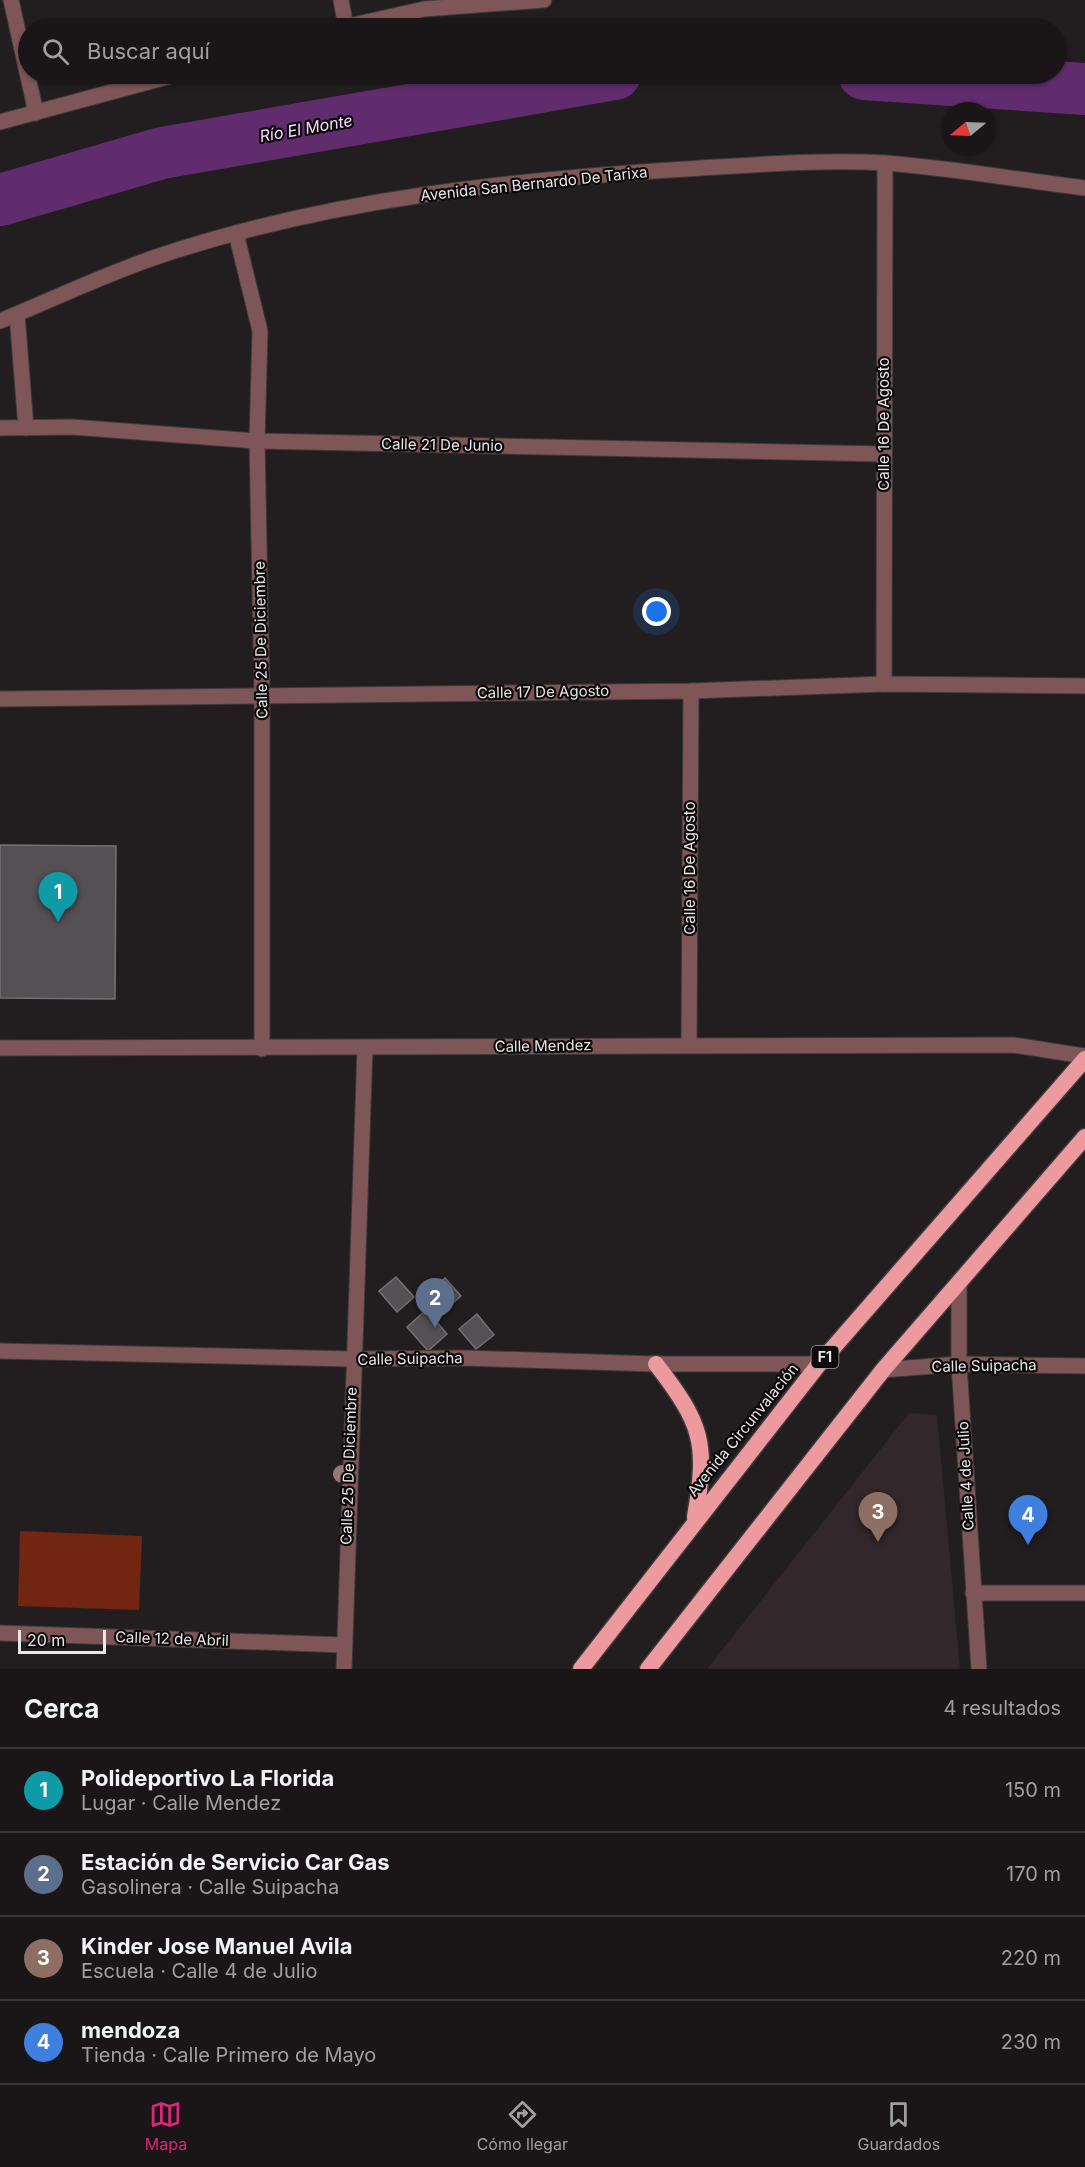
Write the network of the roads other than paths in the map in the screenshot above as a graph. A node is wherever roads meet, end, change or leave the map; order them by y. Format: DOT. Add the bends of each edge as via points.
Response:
graph roads {
  1 [pos="11,0"];
  2 [pos="341,0"];
  3 [pos="544,0"];
  4 [pos="342,18"];
  5 [pos="386,18"];
  6 [pos="18,32"];
  7 [pos="30,84"];
  8 [pos="142,84"];
  9 [pos="36,113"];
  10 [pos="0,122"];
  11 [pos="885,163"];
  12 [pos="1085,188"];
  13 [pos="236,233"];
  14 [pos="17,314"];
  15 [pos="0,321"];
  16 [pos="0,428"];
  17 [pos="26,428"];
  18 [pos="257,441"];
  19 [pos="884,454"];
  20 [pos="884,684"];
  21 [pos="1085,686"];
  22 [pos="691,691"];
  23 [pos="262,696"];
  24 [pos="0,699"];
  25 [pos="689,1045"];
  26 [pos="0,1048"];
  27 [pos="365,1048"];
  28 [pos="262,1049"];
  29 [pos="1085,1057"];
  30 [pos="1085,1137"];
  31 [pos="959,1283"];
  32 [pos="0,1351"];
  33 [pos="352,1359"];
  34 [pos="656,1364"];
  35 [pos="819,1364"];
  36 [pos="959,1364"];
  37 [pos="1085,1366"];
  38 [pos="883,1370"];
  39 [pos="695,1520"];
  40 [pos="973,1593"];
  41 [pos="1085,1593"];
  42 [pos="0,1634"];
  43 [pos="344,1645"];
  44 [pos="344,1669"];
  45 [pos="581,1669"];
  46 [pos="648,1669"];
  47 [pos="979,1669"];
  1 -- 6 [label="street"];
  2 -- 4 [label="street"];
  3 -- 5 [label="street" via="424,9"];
  7 -- 9 [label="street"];
  8 -- 9 [label="street"];
  9 -- 10 [label="street"];
  11 -- 12 [label="street, Avenida San Bernardo De Tarixa"];
  11 -- 13 [label="street, Avenida San Bernardo De Tarixa" via="725,167 466,189 321,213"];
  11 -- 19 [label="street, Calle 16 De Agosto"];
  13 -- 14 [label="street, Avenida San Bernardo De Tarixa" via="164,254"];
  13 -- 18 [label="street, Calle 25 De Diciembre" via="260,332"];
  14 -- 15 [label="street, Avenida San Bernardo De Tarixa"];
  14 -- 17 [label="street"];
  16 -- 17 [label="street, Calle 21 De Junio"];
  17 -- 18 [label="street, Calle 21 De Junio" via="72,427"];
  18 -- 19 [label="street, Calle 21 De Junio"];
  18 -- 23 [label="street, Calle 25 De Diciembre"];
  19 -- 20 [label="street, Calle 16 De Agosto"];
  20 -- 21 [label="street, Calle 17 De Agosto"];
  20 -- 22 [label="street, Calle 17 De Agosto"];
  22 -- 23 [label="street, Calle 17 De Agosto"];
  22 -- 25 [label="street, Calle 16 De Agosto"];
  23 -- 24 [label="street, Calle 17 De Agosto"];
  23 -- 28 [label="street, Calle 25 De Diciembre"];
  25 -- 27 [label="street, Calle Mendez"];
  25 -- 29 [label="street, Calle Mendez" via="1013,1045"];
  26 -- 28 [label="street, Calle Mendez"];
  27 -- 28 [label="street, Calle Mendez"];
  27 -- 33 [label="street, Calle 25 De Diciembre"];
  29 -- 35 [label="highway, Avenida Circunvalación / F1"];
  30 -- 31 [label="highway"];
  31 -- 36 [label="street, Calle 4 de Julio"];
  31 -- 38 [label="highway"];
  32 -- 33 [label="street, Calle Suipacha"];
  33 -- 34 [label="street, Calle Suipacha"];
  33 -- 43 [label="street, Calle 25 De Diciembre"];
  34 -- 35 [label="street, Calle Suipacha"];
  34 -- 39 [label="highway" via="684,1400 701,1439 702,1474"];
  35 -- 39 [label="highway, Avenida Circunvalación / F1"];
  36 -- 37 [label="street, Calle Suipacha"];
  36 -- 38 [label="street, Calle Suipacha"];
  36 -- 40 [label="street, Calle 4 de Julio"];
  38 -- 46 [label="highway"];
  39 -- 45 [label="highway, Avenida Circunvalación / F1"];
  40 -- 41 [label="street"];
  40 -- 47 [label="street, Calle 4 de Julio"];
  42 -- 43 [label="street, Calle 12 de Abril"];
  43 -- 44 [label="street, Calle 25 De Diciembre"];
}
